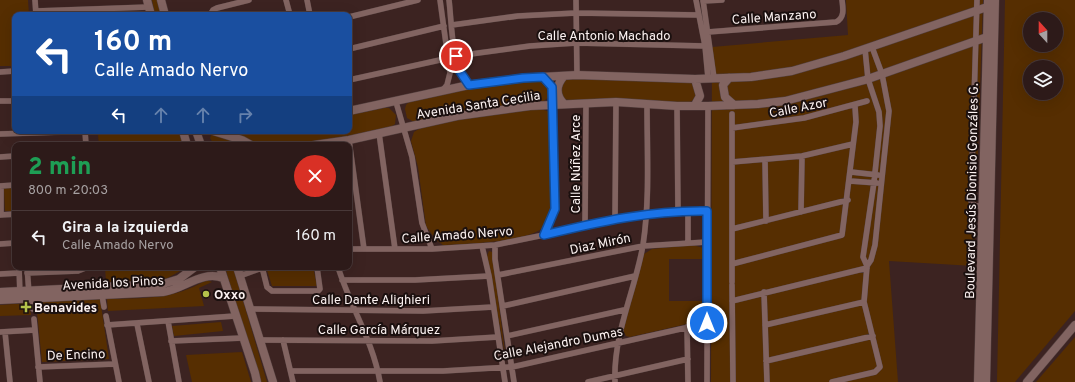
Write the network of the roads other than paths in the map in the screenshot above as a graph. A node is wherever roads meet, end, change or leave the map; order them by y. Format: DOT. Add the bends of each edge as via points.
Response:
graph roads {
  1 [pos="35,0"];
  2 [pos="162,0"];
  3 [pos="249,0"];
  4 [pos="286,0"];
  5 [pos="307,0"];
  6 [pos="418,0"];
  7 [pos="440,0"];
  8 [pos="449,0"];
  9 [pos="576,0"];
  10 [pos="696,0"];
  11 [pos="722,0"];
  12 [pos="842,0"];
  13 [pos="977,0"];
  14 [pos="995,0"];
  15 [pos="703,1"];
  16 [pos="988,4"];
  17 [pos="149,7"];
  18 [pos="977,11"];
  19 [pos="36,12"];
  20 [pos="55,12"];
  21 [pos="164,12"];
  22 [pos="212,12"];
  23 [pos="289,12"];
  24 [pos="309,12"];
  25 [pos="576,13"];
  26 [pos="699,15"];
  27 [pos="352,17"];
  28 [pos="452,25"];
  29 [pos="444,26"];
  30 [pos="708,32"];
  31 [pos="987,37"];
  32 [pos="976,41"];
  33 [pos="576,43"];
  34 [pos="708,46"];
  35 [pos="352,48"];
  36 [pos="869,48"];
  37 [pos="456,56"];
  38 [pos="449,58"];
  39 [pos="12,71"];
  40 [pos="0,72"];
  41 [pos="882,74"];
  42 [pos="577,75"];
  43 [pos="564,76"];
  44 [pos="543,77"];
  45 [pos="711,78"];
  46 [pos="729,78"];
  47 [pos="352,79"];
  48 [pos="695,79"];
  49 [pos="868,79"];
  50 [pos="469,85"];
  51 [pos="442,91"];
  52 [pos="0,101"];
  53 [pos="12,101"];
  54 [pos="867,101"];
  55 [pos="396,102"];
  56 [pos="616,102"];
  57 [pos="586,103"];
  58 [pos="564,104"];
  59 [pos="553,105"];
  60 [pos="647,105"];
  61 [pos="695,105"];
  62 [pos="734,105"];
  63 [pos="677,106"];
  64 [pos="708,106"];
  65 [pos="854,106"];
  66 [pos="352,110"];
  67 [pos="732,114"];
  68 [pos="404,128"];
  69 [pos="732,128"];
  70 [pos="12,133"];
  71 [pos="0,134"];
  72 [pos="223,134"];
  73 [pos="241,134"];
  74 [pos="379,134"];
  75 [pos="242,140"];
  76 [pos="349,140"];
  77 [pos="246,142"];
  78 [pos="337,142"];
  79 [pos="853,144"];
  80 [pos="12,156"];
  81 [pos="802,156"];
  82 [pos="0,157"];
  83 [pos="765,160"];
  84 [pos="352,162"];
  85 [pos="732,162"];
  86 [pos="851,172"];
  87 [pos="875,174"];
  88 [pos="883,176"];
  89 [pos="850,181"];
  90 [pos="874,182"];
  91 [pos="883,183"];
  92 [pos="12,185"];
  93 [pos="0,186"];
  94 [pos="848,200"];
  95 [pos="981,206"];
  96 [pos="678,211"];
  97 [pos="688,211"];
  98 [pos="707,211"];
  99 [pos="801,212"];
  100 [pos="12,214"];
  101 [pos="646,214"];
  102 [pos="1,215"];
  103 [pos="616,219"];
  104 [pos="766,220"];
  105 [pos="585,225"];
  106 [pos="732,229"];
  107 [pos="544,235"];
  108 [pos="688,242"];
  109 [pos="707,242"];
  110 [pos="0,244"];
  111 [pos="12,244"];
  112 [pos="495,245"];
  113 [pos="482,246"];
  114 [pos="642,246"];
  115 [pos="352,249"];
  116 [pos="364,249"];
  117 [pos="395,249"];
  118 [pos="432,249"];
  119 [pos="732,264"];
  120 [pos="867,267"];
  121 [pos="19,270"];
  122 [pos="27,270"];
  123 [pos="78,270"];
  124 [pos="191,270"];
  125 [pos="221,270"];
  126 [pos="263,270"];
  127 [pos="317,270"];
  128 [pos="339,270"];
  129 [pos="239,271"];
  130 [pos="0,274"];
  131 [pos="498,275"];
  132 [pos="489,276"];
  133 [pos="635,276"];
  134 [pos="223,278"];
  135 [pos="179,279"];
  136 [pos="342,280"];
  137 [pos="182,287"];
  138 [pos="0,292"];
  139 [pos="764,292"];
  140 [pos="102,295"];
  141 [pos="26,296"];
  142 [pos="0,300"];
  143 [pos="732,300"];
  144 [pos="864,302"];
  145 [pos="503,306"];
  146 [pos="104,307"];
  147 [pos="493,307"];
  148 [pos="33,309"];
  149 [pos="249,309"];
  150 [pos="354,310"];
  151 [pos="624,310"];
  152 [pos="106,316"];
  153 [pos="235,316"];
  154 [pos="34,319"];
  155 [pos="168,321"];
  156 [pos="707,323"];
  157 [pos="137,324"];
  158 [pos="107,325"];
  159 [pos="765,325"];
  160 [pos="1075,325"];
  161 [pos="687,327"];
  162 [pos="35,330"];
  163 [pos="3,332"];
  164 [pos="507,336"];
  165 [pos="872,336"];
  166 [pos="498,337"];
  167 [pos="243,338"];
  168 [pos="260,340"];
  169 [pos="283,340"];
  170 [pos="170,341"];
  171 [pos="369,341"];
  172 [pos="618,343"];
  173 [pos="688,359"];
  174 [pos="766,361"];
  175 [pos="115,364"];
  176 [pos="38,367"];
  177 [pos="512,367"];
  178 [pos="503,368"];
  179 [pos="291,371"];
  180 [pos="378,372"];
  181 [pos="615,379"];
  182 [pos="10,382"];
  183 [pos="40,382"];
  184 [pos="119,382"];
  185 [pos="149,382"];
  186 [pos="179,382"];
  187 [pos="257,382"];
  188 [pos="273,382"];
  189 [pos="293,382"];
  190 [pos="380,382"];
  191 [pos="505,382"];
  192 [pos="514,382"];
  193 [pos="588,382"];
  194 [pos="688,382"];
  195 [pos="707,382"];
  196 [pos="733,382"];
  197 [pos="767,382"];
  198 [pos="832,382"];
  199 [pos="978,382"];
  200 [pos="986,382"];
  201 [pos="1027,382"];
  1 -- 19 [label="street"];
  2 -- 21 [label="street"];
  3 -- 22 [label="street" via="217,8"];
  4 -- 23 [label="street"];
  5 -- 24 [label="street"];
  6 -- 27 [label="street"];
  7 -- 29 [label="street"];
  8 -- 28 [label="street"];
  9 -- 25 [label="street"];
  10 -- 26 [label="street"];
  11 -- 15 [label="street"];
  12 -- 30 [label="street, Calle Manzano" via="842,16 840,20 832,23"];
  13 -- 18 [label="street"];
  14 -- 200 [label="street, Boulevard Jesús Dionisio Gonzáles G."];
  15 -- 30 [label="street"];
  16 -- 18 [label="street, Avenida Santa Cecilia"];
  16 -- 31 [label="street, Boulevard Jesús Dionisio Gonzáles G."];
  17 -- 20 [label="street"];
  18 -- 32 [label="street"];
  18 -- 36 [label="street, Avenida Santa Cecilia"];
  25 -- 26 [label="street"];
  25 -- 28 [label="street" via="518,16"];
  25 -- 33 [label="street"];
  26 -- 34 [label="street"];
  28 -- 37 [label="street"];
  29 -- 35 [label="street"];
  29 -- 38 [label="street"];
  30 -- 34 [label="street"];
  31 -- 32 [label="street, Avenida Santa Cecilia"];
  31 -- 95 [label="street, Boulevard Jesús Dionisio Gonzáles G."];
  32 -- 41 [label="street, Avenida Santa Cecilia"];
  32 -- 95 [label="street" via="971,201 975,206"];
  33 -- 34 [label="street, Calle Antonio Machado"];
  33 -- 37 [label="street, Calle Antonio Machado"];
  33 -- 42 [label="street"];
  34 -- 45 [label="street"];
  36 -- 41 [label="street"];
  36 -- 46 [label="street, Avenida Santa Cecilia" via="792,71"];
  36 -- 49 [label="street"];
  37 -- 50 [label="street" via="459,70"];
  38 -- 47 [label="street"];
  38 -- 51 [label="street" via="449,80"];
  39 -- 40 [label="street"];
  41 -- 49 [label="street, Avenida Santa Cecilia"];
  41 -- 88 [label="street" via="889,111"];
  42 -- 43 [label="street, Avenida Santa Cecilia"];
  42 -- 48 [label="street, Avenida Santa Cecilia"];
  43 -- 44 [label="street, Avenida Santa Cecilia"];
  43 -- 58 [label="street" via="557,90"];
  44 -- 50 [label="street, Avenida Santa Cecilia"];
  44 -- 59 [label="street" via="552,87"];
  45 -- 46 [label="street, Avenida Santa Cecilia"];
  45 -- 48 [label="street, Avenida Santa Cecilia"];
  46 -- 62 [label="street" via="723,85 725,97"];
  48 -- 61 [label="street" via="700,96"];
  49 -- 62 [label="street, Avenida Santa Cecilia" via="785,101"];
  49 -- 87 [label="street" via="877,105 880,126"];
  50 -- 51 [label="street, Avenida Santa Cecilia"];
  51 -- 55 [label="street, Avenida Santa Cecilia"];
  52 -- 53 [label="street"];
  54 -- 65 [label="street, Calle Azor"];
  55 -- 66 [label="street, Avenida Santa Cecilia"];
  55 -- 68 [label="street"];
  56 -- 57 [label="street, Avenida Santa Cecilia"];
  56 -- 60 [label="street, Avenida Santa Cecilia"];
  56 -- 103 [label="street"];
  57 -- 58 [label="street, Avenida Santa Cecilia"];
  57 -- 105 [label="street, Calle Núñez Arce"];
  58 -- 59 [label="street, Avenida Santa Cecilia"];
  59 -- 68 [label="street, Avenida Santa Cecilia" via="457,116"];
  59 -- 107 [label="street" via="555,209"];
  60 -- 63 [label="street, Avenida Santa Cecilia"];
  60 -- 101 [label="street"];
  61 -- 63 [label="street, Avenida Santa Cecilia"];
  61 -- 64 [label="street, Avenida Santa Cecilia"];
  62 -- 64 [label="street, Avenida Santa Cecilia"];
  63 -- 96 [label="street"];
  64 -- 98 [label="street"];
  65 -- 69 [label="street, Calle Azor" via="804,118"];
  65 -- 79 [label="street" via="856,122"];
  67 -- 69 [label="street"];
  68 -- 74 [label="street, Avenida Santa Cecilia"];
  68 -- 118 [label="street" via="415,171 422,223"];
  69 -- 85 [label="street"];
  70 -- 71 [label="street"];
  72 -- 75 [label="street"];
  73 -- 75 [label="street"];
  74 -- 76 [label="street, Avenida Santa Cecilia"];
  74 -- 117 [label="street"];
  75 -- 77 [label="street"];
  76 -- 78 [label="street, Avenida Santa Cecilia"];
  79 -- 81 [label="street"];
  79 -- 86 [label="street"];
  80 -- 82 [label="street"];
  81 -- 83 [label="street"];
  81 -- 99 [label="street"];
  83 -- 85 [label="street"];
  83 -- 104 [label="street"];
  84 -- 116 [label="street"];
  85 -- 106 [label="street"];
  86 -- 87 [label="street"];
  86 -- 89 [label="street"];
  87 -- 88 [label="street"];
  87 -- 90 [label="street"];
  88 -- 91 [label="street"];
  89 -- 90 [label="street"];
  89 -- 94 [label="street"];
  90 -- 91 [label="street"];
  90 -- 120 [label="street" via="863,257"];
  91 -- 120 [label="street" via="875,245 872,260"];
  92 -- 93 [label="street"];
  93 -- 102 [label="street"];
  94 -- 99 [label="street"];
  94 -- 119 [label="street" via="844,232 839,238"];
  95 -- 199 [label="street, Boulevard Jesús Dionisio Gonzáles G."];
  96 -- 97 [label="street, Calle Amado Nervo"];
  96 -- 101 [label="street, Calle Amado Nervo"];
  97 -- 98 [label="street, Calle Amado Nervo"];
  97 -- 108 [label="street"];
  98 -- 109 [label="street"];
  99 -- 104 [label="street"];
  100 -- 102 [label="street"];
  101 -- 103 [label="street, Calle Amado Nervo"];
  101 -- 114 [label="street"];
  103 -- 105 [label="street, Calle Amado Nervo"];
  104 -- 106 [label="street"];
  105 -- 107 [label="street, Calle Amado Nervo"];
  106 -- 119 [label="street"];
  107 -- 112 [label="street, Calle Amado Nervo"];
  108 -- 109 [label="street, Diaz Mirón"];
  108 -- 114 [label="street, Diaz Mirón"];
  109 -- 156 [label="street"];
  110 -- 111 [label="street"];
  112 -- 113 [label="street, Calle Amado Nervo"];
  112 -- 131 [label="street"];
  113 -- 118 [label="street, Calle Amado Nervo"];
  113 -- 132 [label="street"];
  114 -- 131 [label="street, Diaz Mirón"];
  114 -- 133 [label="street"];
  115 -- 116 [label="street, Calle Amado Nervo"];
  116 -- 117 [label="street, Calle Amado Nervo"];
  117 -- 118 [label="street, Calle Amado Nervo"];
  119 -- 143 [label="street"];
  120 -- 139 [label="street"];
  120 -- 144 [label="street"];
  121 -- 130 [label="street"];
  121 -- 141 [label="street"];
  122 -- 123 [label="street"];
  122 -- 141 [label="street"];
  124 -- 135 [label="street, Avenida los Pinos"];
  125 -- 134 [label="street"];
  126 -- 127 [label="street" via="269,290 318,291 320,289"];
  128 -- 136 [label="street"];
  129 -- 149 [label="street"];
  131 -- 145 [label="street"];
  132 -- 136 [label="street"];
  132 -- 147 [label="street"];
  133 -- 145 [label="street"];
  133 -- 151 [label="street"];
  134 -- 137 [label="street, Avenida los Pinos" via="208,275"];
  134 -- 153 [label="street"];
  135 -- 137 [label="street"];
  135 -- 141 [label="street, Avenida los Pinos" via="147,286"];
  136 -- 150 [label="street"];
  137 -- 140 [label="street, Avenida los Pinos" via="163,292"];
  138 -- 141 [label="street, Avenida los Pinos"];
  139 -- 143 [label="street"];
  139 -- 159 [label="street"];
  140 -- 141 [label="street, Avenida los Pinos"];
  140 -- 146 [label="street"];
  141 -- 142 [label="street, Avenida los Pinos"];
  141 -- 148 [label="street"];
  143 -- 196 [label="street"];
  144 -- 159 [label="street"];
  144 -- 165 [label="street"];
  145 -- 164 [label="street"];
  147 -- 150 [label="street, Calle Dante Alighieri" via="423,311"];
  147 -- 166 [label="street"];
  149 -- 150 [label="street, Calle Dante Alighieri"];
  149 -- 168 [label="street"];
  150 -- 171 [label="street"];
  151 -- 164 [label="street"];
  151 -- 172 [label="street"];
  152 -- 158 [label="street"];
  153 -- 155 [label="street"];
  153 -- 167 [label="street"];
  154 -- 162 [label="street"];
  155 -- 157 [label="street"];
  155 -- 170 [label="street"];
  156 -- 161 [label="street, Calle Alejandro Dumas"];
  156 -- 195 [label="street"];
  157 -- 158 [label="street"];
  157 -- 185 [label="street"];
  158 -- 175 [label="street"];
  159 -- 174 [label="street"];
  160 -- 201 [label="street"];
  161 -- 172 [label="street, Calle Alejandro Dumas"];
  161 -- 173 [label="street"];
  162 -- 163 [label="street"];
  162 -- 176 [label="street"];
  163 -- 182 [label="street"];
  164 -- 177 [label="street"];
  165 -- 174 [label="street"];
  165 -- 198 [label="street" via="880,367 875,372"];
  166 -- 171 [label="street, Calle García Márquez"];
  166 -- 178 [label="street"];
  167 -- 170 [label="street"];
  167 -- 187 [label="street"];
  168 -- 169 [label="street, Calle García Márquez"];
  168 -- 188 [label="street"];
  169 -- 171 [label="street, Calle García Márquez"];
  169 -- 179 [label="street"];
  170 -- 186 [label="street"];
  171 -- 180 [label="street"];
  172 -- 177 [label="street, Calle Alejandro Dumas"];
  172 -- 181 [label="street"];
  173 -- 181 [label="street"];
  173 -- 194 [label="street"];
  174 -- 197 [label="street"];
  175 -- 176 [label="street, De Encino"];
  175 -- 184 [label="street"];
  176 -- 183 [label="street"];
  177 -- 178 [label="street, Calle Alejandro Dumas"];
  177 -- 192 [label="street"];
  178 -- 180 [label="street, Calle Alejandro Dumas"];
  178 -- 191 [label="street"];
  179 -- 180 [label="street, Calle Alejandro Dumas"];
  179 -- 189 [label="street"];
  180 -- 190 [label="street"];
  181 -- 193 [label="street"];
}
